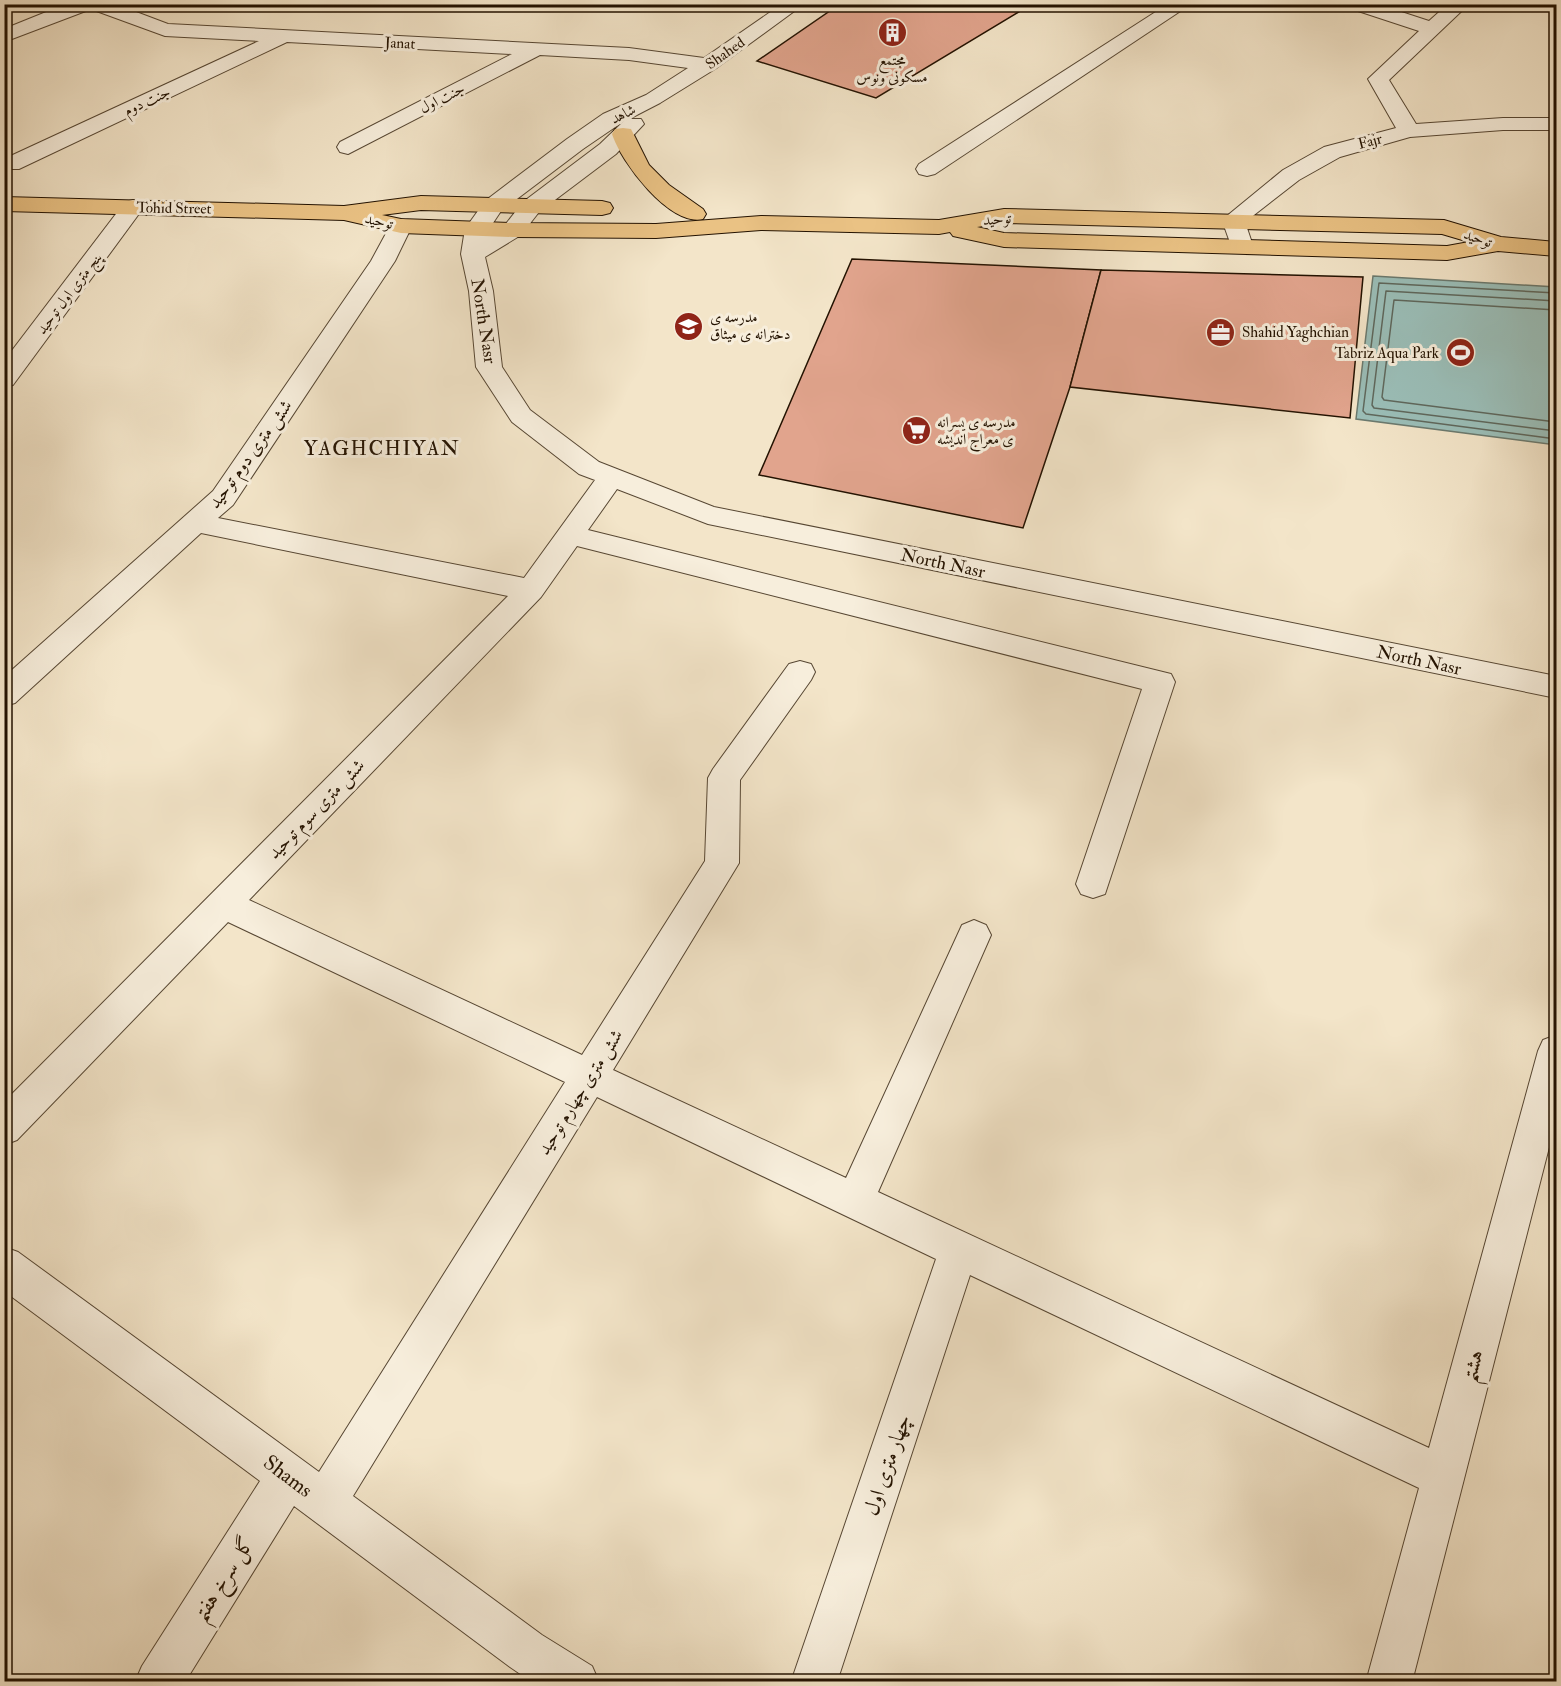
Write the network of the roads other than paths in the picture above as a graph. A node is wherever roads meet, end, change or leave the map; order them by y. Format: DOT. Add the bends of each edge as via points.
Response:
graph roads {
  1 [pos="86,4"];
  2 [pos="96,4"];
  3 [pos="795,4"];
  4 [pos="1182,4"];
  5 [pos="1356,4"];
  6 [pos="1460,4"];
  7 [pos="1433,29"];
  8 [pos="4,36"];
  9 [pos="284,37"];
  10 [pos="536,49"];
  11 [pos="708,65"];
  12 [pos="653,99"];
  13 [pos="1557,124"];
  14 [pos="1409,131"];
  15 [pos="623,134"];
  16 [pos="348,147"];
  17 [pos="10,164"];
  18 [pos="927,169"];
  19 [pos="4,204"];
  20 [pos="493,206"];
  21 [pos="133,207"];
  22 [pos="531,207"];
  23 [pos="626,208"];
  24 [pos="649,208"];
  25 [pos="344,213"];
  26 [pos="695,213"];
  27 [pos="1233,220"];
  28 [pos="761,223"];
  29 [pos="401,226"];
  30 [pos="939,227"];
  31 [pos="513,230"];
  32 [pos="475,241"];
  33 [pos="1499,244"];
  34 [pos="1241,246"];
  35 [pos="1557,249"];
  36 [pos="4,379"];
  37 [pos="611,477"];
  38 [pos="198,523"];
  39 [pos="570,535"];
  40 [pos="531,590"];
  41 [pos="800,672"];
  42 [pos="1557,687"];
  43 [pos="4,695"];
  44 [pos="1093,884"];
  45 [pos="223,904"];
  46 [pos="974,935"];
  47 [pos="1557,1051"];
  48 [pos="590,1076"];
  49 [pos="4,1128"];
  50 [pos="855,1201"];
  51 [pos="959,1250"];
  52 [pos="4,1266"];
  53 [pos="288,1476"];
  54 [pos="1443,1478"];
  55 [pos="324,1503"];
  56 [pos="158,1682"];
  57 [pos="576,1682"];
  58 [pos="814,1682"];
  59 [pos="1389,1682"];
  1 -- 8 [label="street"];
  2 -- 9 [label="street, Janat" via="165,30"];
  3 -- 11 [label="street, Shahed"];
  4 -- 18 [label="street"];
  5 -- 7 [label="street"];
  6 -- 7 [label="street"];
  7 -- 14 [label="street" via="1378,79"];
  9 -- 10 [label="street, Janat"];
  9 -- 17 [label="street, جنت دوم"];
  10 -- 11 [label="street, Janat" via="629,54"];
  10 -- 16 [label="street, جنت اول"];
  11 -- 12 [label="street, Shahed"];
  12 -- 15 [label="street, شاهد"];
  12 -- 20 [label="street, شاهد" via="611,119"];
  13 -- 14 [label="street, Fajr"];
  14 -- 27 [label="street, Fajr" via="1332,152 1291,175"];
  15 -- 22 [label="street, شاهد"];
  15 -- 26 [label="main road" via="626,147 640,168 670,197"];
  19 -- 21 [label="main road, Tohid Street"];
  20 -- 22 [label="main road, توحید"];
  20 -- 25 [label="main road, توحید" via="421,204"];
  20 -- 32 [label="street, شاهد"];
  21 -- 25 [label="main road, Tohid Street"];
  21 -- 36 [label="street, پنج متری اول توحید"];
  22 -- 23 [label="main road, توحید"];
  22 -- 31 [label="street, شاهد"];
  24 -- 26 [label="main road, توحید"];
  25 -- 29 [label="main road, توحید"];
  26 -- 28 [label="main road, توحید"];
  27 -- 30 [label="main road, توحید" via="1004,216"];
  27 -- 33 [label="main road, توحید" via="1444,227"];
  27 -- 34 [label="street"];
  28 -- 30 [label="main road, توحید"];
  28 -- 31 [label="main road, توحید" via="656,231"];
  29 -- 32 [label="main road, توحید"];
  29 -- 38 [label="street, شش متری دوم توحید" via="383,261 223,498"];
  30 -- 34 [label="main road, توحید" via="1004,240"];
  31 -- 32 [label="street"];
  32 -- 37 [label="street, North Nasr" via="489,367 521,416 589,468"];
  33 -- 34 [label="main road, توحید" via="1447,253"];
  33 -- 35 [label="main road"];
  37 -- 39 [label="street, شش متری سوم توحید"];
  37 -- 42 [label="street, North Nasr" via="708,515"];
  38 -- 40 [label="street"];
  38 -- 43 [label="street, شش متری دوم توحید"];
  39 -- 40 [label="street, شش متری سوم توحید"];
  39 -- 44 [label="street" via="1160,682"];
  40 -- 45 [label="street, شش متری سوم توحید"];
  41 -- 48 [label="street, شش متری چهارم توحید" via="724,778 722,863"];
  45 -- 48 [label="street"];
  45 -- 49 [label="street, شش متری سوم توحید"];
  46 -- 50 [label="street"];
  47 -- 54 [label="street, هشتم"];
  48 -- 50 [label="street"];
  48 -- 55 [label="street, شش متری چهارم توحید"];
  50 -- 51 [label="street"];
  51 -- 54 [label="street"];
  51 -- 58 [label="street, چهار متری اول"];
  52 -- 53 [label="street, Shams"];
  53 -- 55 [label="street, Shams"];
  53 -- 56 [label="street, گل سرخ هفتم"];
  54 -- 59 [label="street, هشتم"];
  55 -- 57 [label="street, Shams" via="526,1651"];
}
